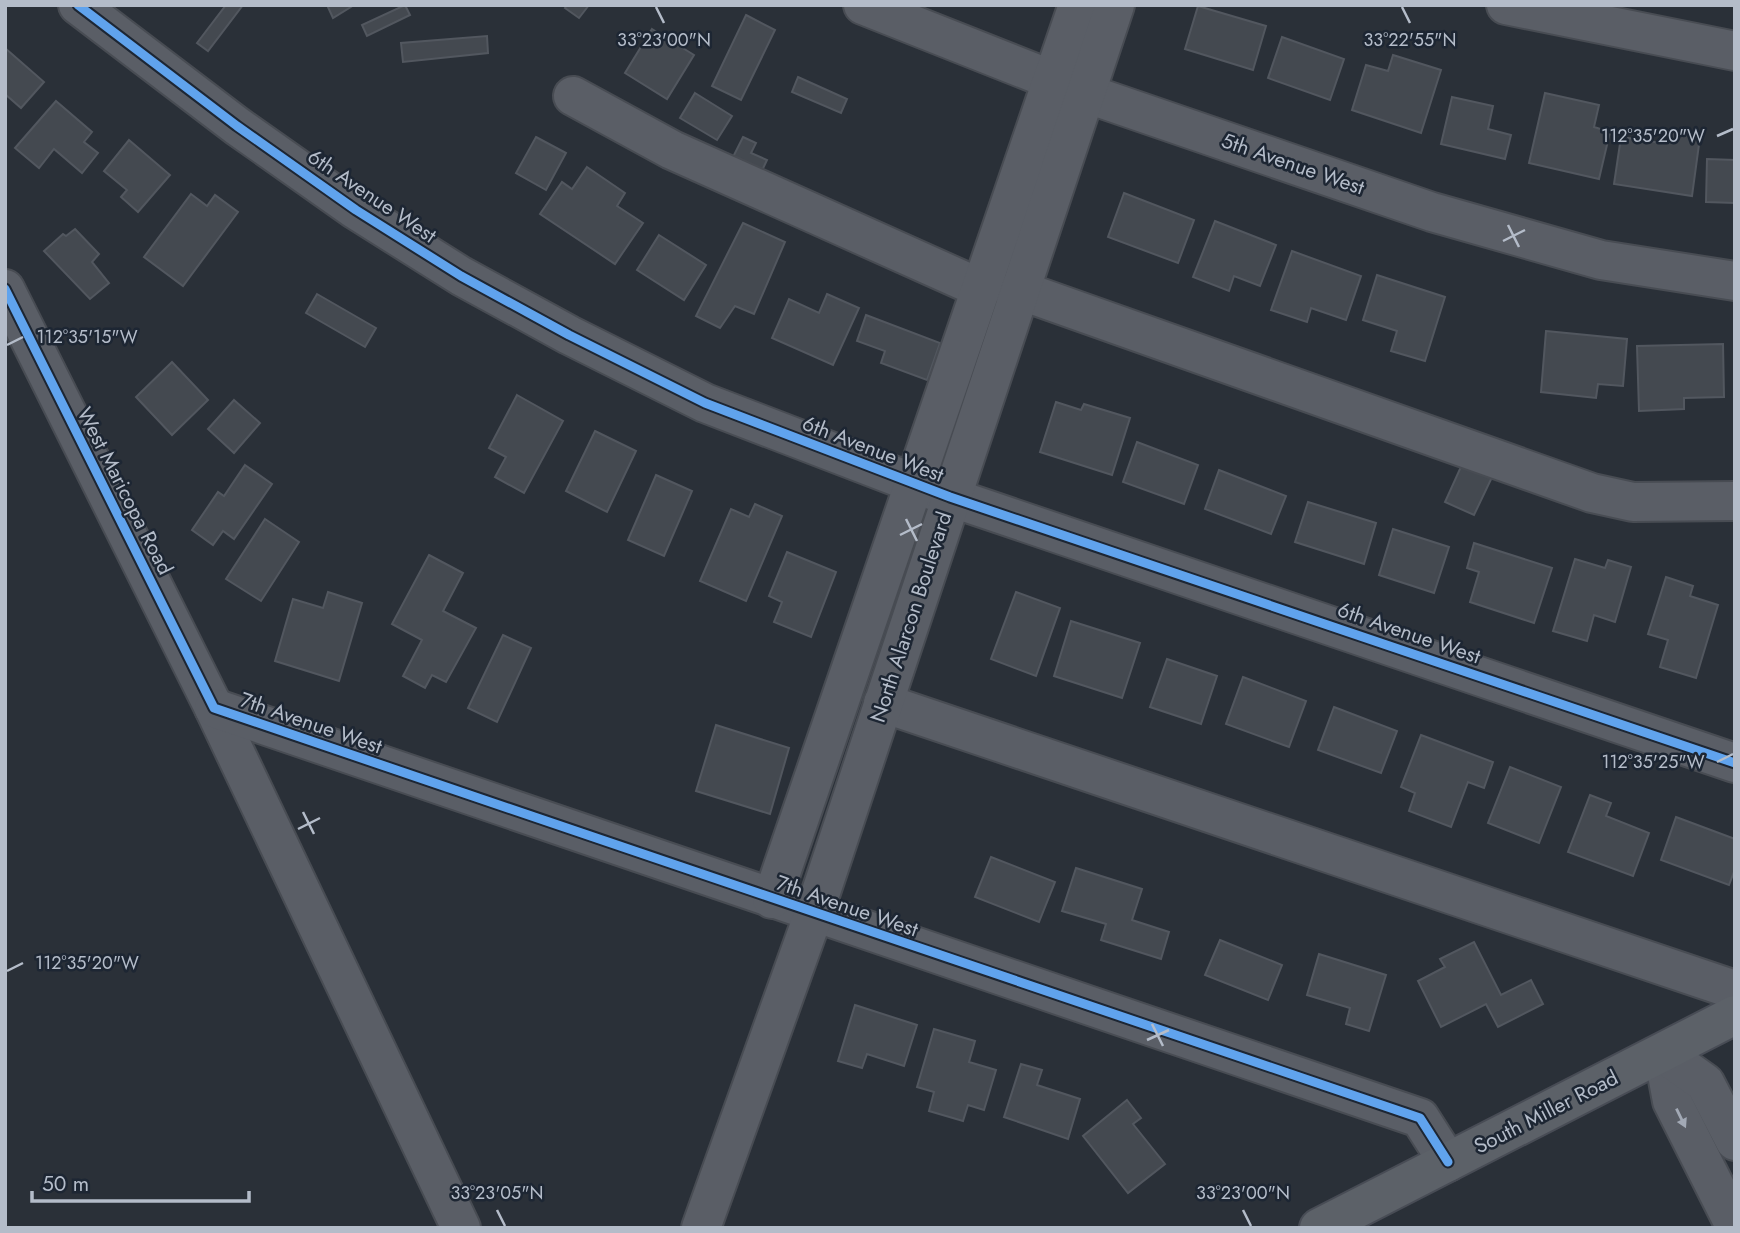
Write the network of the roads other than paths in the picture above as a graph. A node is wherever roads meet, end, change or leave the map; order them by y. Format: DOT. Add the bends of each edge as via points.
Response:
graph roads {
  1 [pos="78,5"];
  2 [pos="863,5"];
  3 [pos="1078,5"];
  4 [pos="1115,5"];
  5 [pos="1506,5"];
  6 [pos="1735,51"];
  7 [pos="1069,87"];
  8 [pos="573,96"];
  9 [pos="1735,281"];
  10 [pos="5,289"];
  11 [pos="982,289"];
  12 [pos="1020,290"];
  13 [pos="914,483"];
  14 [pos="950,497"];
  15 [pos="1735,501"];
  16 [pos="883,703"];
  17 [pos="214,708"];
  18 [pos="1735,763"];
  19 [pos="772,899"];
  20 [pos="814,913"];
  21 [pos="1735,990"];
  22 [pos="1735,1015"];
  23 [pos="1663,1053"];
  24 [pos="1735,1141"];
  25 [pos="1448,1162"];
  26 [pos="1735,1226"];
  27 [pos="461,1228"];
  28 [pos="701,1228"];
  29 [pos="1319,1228"];
  1 -- 13 [label="street, 6th Avenue West" via="237,126 356,210 461,276 705,403"];
  2 -- 7 [label="street, 5th Avenue West"];
  3 -- 7 [label="street"];
  4 -- 7 [label="street, North Alarcon Boulevard"];
  5 -- 6 [label="street"];
  7 -- 9 [label="street, 5th Avenue West" via="1432,212 1601,260"];
  7 -- 11 [label="street"];
  7 -- 12 [label="street, North Alarcon Boulevard"];
  8 -- 11 [label="street" via="672,150"];
  10 -- 17 [label="street, West Maricopa Road"];
  11 -- 13 [label="street"];
  12 -- 14 [label="street, North Alarcon Boulevard"];
  12 -- 15 [label="street" via="1592,493 1633,502"];
  13 -- 14 [label="street, 6th Avenue West"];
  13 -- 19 [label="street"];
  14 -- 16 [label="street, North Alarcon Boulevard"];
  14 -- 18 [label="street, 6th Avenue West"];
  16 -- 20 [label="street, North Alarcon Boulevard"];
  16 -- 21 [label="street"];
  17 -- 19 [label="street, 7th Avenue West"];
  17 -- 27 [label="street, West Maricopa Road"];
  19 -- 20 [label="street, 7th Avenue West"];
  20 -- 25 [label="street, 7th Avenue West" via="1420,1118"];
  20 -- 28 [label="street, North Alarcon Boulevard"];
  22 -- 23 [label="main road, South Miller Road"];
  23 -- 24 [label="street" via="1705,1083"];
  23 -- 25 [label="main road, South Miller Road"];
  23 -- 26 [label="street, one-way" via="1672,1101"];
  25 -- 29 [label="main road, South Miller Road"];
}
